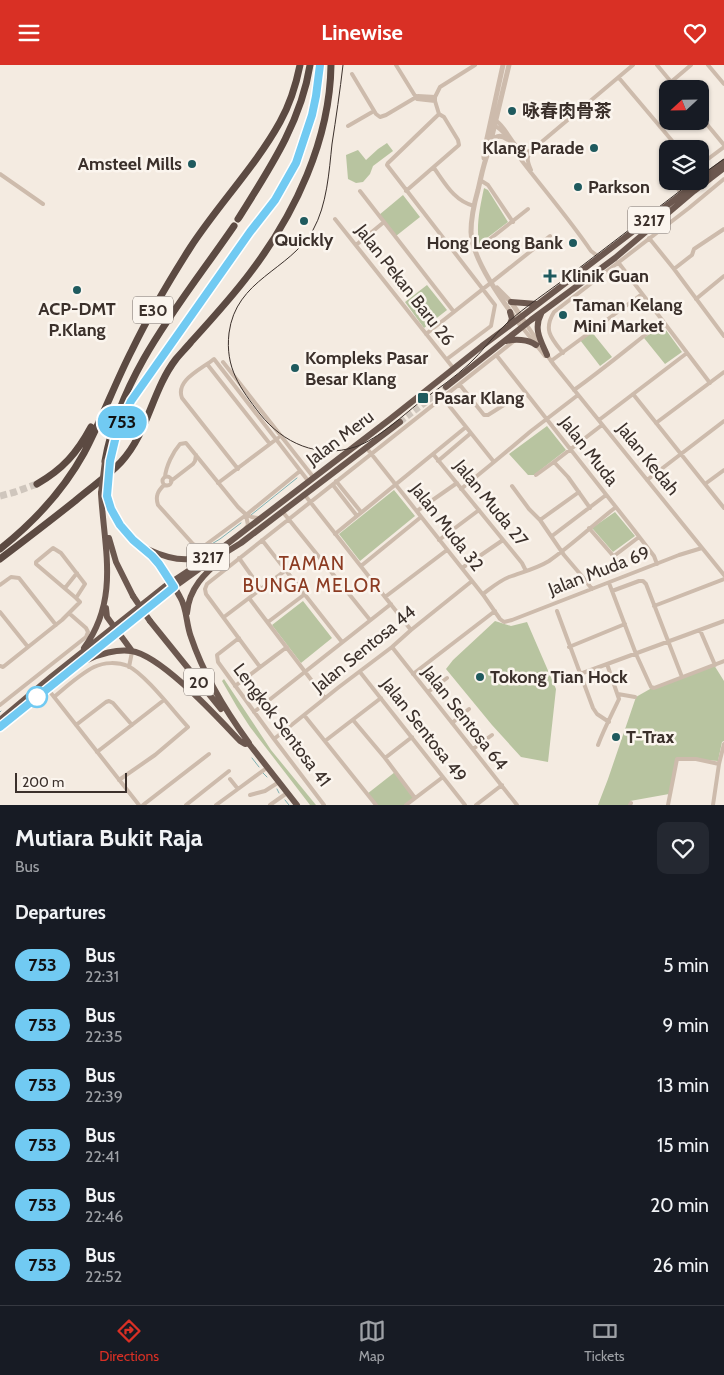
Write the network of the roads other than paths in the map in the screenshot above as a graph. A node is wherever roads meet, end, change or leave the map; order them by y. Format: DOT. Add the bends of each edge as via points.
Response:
graph roads {
  1 [pos="300,65"];
  2 [pos="310,65"];
  3 [pos="320,65"];
  4 [pos="331,65"];
  5 [pos="396,65"];
  6 [pos="474,65"];
  7 [pos="504,65"];
  8 [pos="508,65"];
  9 [pos="633,65"];
  10 [pos="657,65"];
  11 [pos="691,65"];
  12 [pos="708,65"];
  13 [pos="352,74"];
  14 [pos="619,78"];
  15 [pos="670,80"];
  16 [pos="672,80"];
  17 [pos="724,84"];
  18 [pos="416,98"];
  19 [pos="435,99"];
  20 [pos="374,111"];
  21 [pos="439,114"];
  22 [pos="493,122"];
  23 [pos="348,126"];
  24 [pos="709,127"];
  25 [pos="507,139"];
  26 [pos="671,140"];
  27 [pos="490,143"];
  28 [pos="724,146"];
  29 [pos="532,150"];
  30 [pos="709,158"];
  31 [pos="484,161"];
  32 [pos="724,162"];
  33 [pos="434,168"];
  34 [pos="724,168"];
  35 [pos="709,173"];
  36 [pos="0,174"];
  37 [pos="533,174"];
  38 [pos="724,179"];
  39 [pos="480,180"];
  40 [pos="679,190"];
  41 [pos="688,190"];
  42 [pos="360,191"];
  43 [pos="406,191"];
  44 [pos="682,195"];
  45 [pos="43,204"];
  46 [pos="474,206"];
  47 [pos="528,209"];
  48 [pos="335,219"];
  49 [pos="659,220"];
  50 [pos="384,222"];
  51 [pos="513,222"];
  52 [pos="665,227"];
  53 [pos="724,229"];
  54 [pos="647,231"];
  55 [pos="550,237"];
  56 [pos="649,238"];
  57 [pos="356,245"];
  58 [pos="476,250"];
  59 [pos="599,257"];
  60 [pos="616,260"];
  61 [pos="674,269"];
  62 [pos="724,276"];
  63 [pos="491,282"];
  64 [pos="482,289"];
  65 [pos="642,294"];
  66 [pos="696,299"];
  67 [pos="557,300"];
  68 [pos="511,302"];
  69 [pos="537,304"];
  70 [pos="454,312"];
  71 [pos="510,312"];
  72 [pos="519,319"];
  73 [pos="663,321"];
  74 [pos="524,326"];
  75 [pos="724,326"];
  76 [pos="508,327"];
  77 [pos="720,330"];
  78 [pos="426,334"];
  79 [pos="724,336"];
  80 [pos="516,340"];
  81 [pos="502,343"];
  82 [pos="536,345"];
  83 [pos="562,353"];
  84 [pos="687,353"];
  85 [pos="497,356"];
  86 [pos="549,358"];
  87 [pos="447,359"];
  88 [pos="223,362"];
  89 [pos="207,364"];
  90 [pos="454,369"];
  91 [pos="724,372"];
  92 [pos="710,383"];
  93 [pos="460,385"];
  94 [pos="446,387"];
  95 [pos="113,389"];
  96 [pos="574,390"];
  97 [pos="633,394"];
  98 [pos="578,395"];
  99 [pos="443,398"];
  100 [pos="507,403"];
  101 [pos="546,419"];
  102 [pos="599,420"];
  103 [pos="724,421"];
  104 [pos="400,422"];
  105 [pos="656,423"];
  106 [pos="602,425"];
  107 [pos="466,427"];
  108 [pos="471,433"];
  109 [pos="281,436"];
  110 [pos="276,440"];
  111 [pos="270,444"];
  112 [pos="570,450"];
  113 [pos="369,451"];
  114 [pos="433,454"];
  115 [pos="681,454"];
  116 [pos="196,455"];
  117 [pos="108,461"];
  118 [pos="438,461"];
  119 [pos="494,463"];
  120 [pos="554,463"];
  121 [pos="194,464"];
  122 [pos="204,465"];
  123 [pos="238,469"];
  124 [pos="724,469"];
  125 [pos="300,471"];
  126 [pos="536,475"];
  127 [pos="166,477"];
  128 [pos="311,479"];
  129 [pos="647,480"];
  130 [pos="171,481"];
  131 [pos="218,483"];
  132 [pos="319,483"];
  133 [pos="334,483"];
  134 [pos="456,483"];
  135 [pos="37,484"];
  136 [pos="396,484"];
  137 [pos="705,484"];
  138 [pos="164,485"];
  139 [pos="512,486"];
  140 [pos="313,488"];
  141 [pos="461,489"];
  142 [pos="579,492"];
  143 [pos="105,494"];
  144 [pos="304,495"];
  145 [pos="606,495"];
  146 [pos="310,502"];
  147 [pos="616,507"];
  148 [pos="102,508"];
  149 [pos="590,508"];
  150 [pos="724,508"];
  151 [pos="478,510"];
  152 [pos="282,511"];
  153 [pos="417,511"];
  154 [pos="361,512"];
  155 [pos="246,515"];
  156 [pos="357,516"];
  157 [pos="421,517"];
  158 [pos="261,518"];
  159 [pos="288,519"];
  160 [pos="540,520"];
  161 [pos="589,528"];
  162 [pos="242,532"];
  163 [pos="335,534"];
  164 [pos="552,536"];
  165 [pos="639,537"];
  166 [pos="262,540"];
  167 [pos="440,540"];
  168 [pos="503,540"];
  169 [pos="241,543"];
  170 [pos="139,545"];
  171 [pos="111,547"];
  172 [pos="702,548"];
  173 [pos="0,549"];
  174 [pos="447,550"];
  175 [pos="561,552"];
  176 [pos="614,556"];
  177 [pos="239,558"];
  178 [pos="0,559"];
  179 [pos="658,564"];
  180 [pos="361,566"];
  181 [pos="622,566"];
  182 [pos="462,568"];
  183 [pos="286,570"];
  184 [pos="526,571"];
  185 [pos="77,573"];
  186 [pos="724,575"];
  187 [pos="724,579"];
  188 [pos="472,581"];
  189 [pos="609,583"];
  190 [pos="0,585"];
  191 [pos="173,585"];
  192 [pos="65,588"];
  193 [pos="261,589"];
  194 [pos="592,589"];
  195 [pos="106,591"];
  196 [pos="612,591"];
  197 [pos="304,594"];
  198 [pos="483,594"];
  199 [pos="76,597"];
  200 [pos="385,597"];
  201 [pos="249,598"];
  202 [pos="391,604"];
  203 [pos="654,606"];
  204 [pos="495,611"];
  205 [pos="0,612"];
  206 [pos="557,612"];
  207 [pos="70,614"];
  208 [pos="224,617"];
  209 [pos="186,619"];
  210 [pos="370,620"];
  211 [pos="507,621"];
  212 [pos="724,621"];
  213 [pos="268,623"];
  214 [pos="56,625"];
  215 [pos="624,625"];
  216 [pos="116,629"];
  217 [pos="411,630"];
  218 [pos="700,630"];
  219 [pos="239,638"];
  220 [pos="342,642"];
  221 [pos="668,643"];
  222 [pos="28,647"];
  223 [pos="286,647"];
  224 [pos="392,647"];
  225 [pos="569,647"];
  226 [pos="132,651"];
  227 [pos="636,654"];
  228 [pos="76,656"];
  229 [pos="724,661"];
  230 [pos="607,664"];
  231 [pos="714,665"];
  232 [pos="0,666"];
  233 [pos="129,667"];
  234 [pos="260,667"];
  235 [pos="69,670"];
  236 [pos="305,671"];
  237 [pos="360,672"];
  238 [pos="414,674"];
  239 [pos="580,674"];
  240 [pos="682,677"];
  241 [pos="447,678"];
  242 [pos="235,686"];
  243 [pos="47,688"];
  244 [pos="428,693"];
  245 [pos="618,694"];
  246 [pos="54,697"];
  247 [pos="635,697"];
  248 [pos="325,698"];
  249 [pos="380,698"];
  250 [pos="164,700"];
  251 [pos="0,704"];
  252 [pos="469,709"];
  253 [pos="254,712"];
  254 [pos="8,713"];
  255 [pos="304,715"];
  256 [pos="0,720"];
  257 [pos="353,720"];
  258 [pos="609,722"];
  259 [pos="452,723"];
  260 [pos="76,725"];
  261 [pos="132,725"];
  262 [pos="0,727"];
  263 [pos="492,735"];
  264 [pos="412,737"];
  265 [pos="274,739"];
  266 [pos="325,741"];
  267 [pos="249,743"];
  268 [pos="724,744"];
  269 [pos="598,745"];
  270 [pos="473,749"];
  271 [pos="97,752"];
  272 [pos="209,754"];
  273 [pos="385,758"];
  274 [pos="719,764"];
  275 [pos="268,767"];
  276 [pos="229,771"];
  277 [pos="444,777"];
  278 [pos="230,779"];
  279 [pos="119,780"];
  280 [pos="278,781"];
  281 [pos="502,785"];
  282 [pos="238,789"];
  283 [pos="287,793"];
  284 [pos="250,795"];
  285 [pos="489,795"];
  286 [pos="415,798"];
  287 [pos="493,801"];
  288 [pos="139,805"];
  289 [pos="144,805"];
  290 [pos="186,805"];
  291 [pos="216,805"];
  292 [pos="270,805"];
  293 [pos="297,805"];
  294 [pos="324,805"];
  295 [pos="376,805"];
  296 [pos="406,805"];
  297 [pos="466,805"];
  298 [pos="476,805"];
  299 [pos="517,805"];
  300 [pos="668,805"];
  301 [pos="713,805"];
  1 -- 95 [label="highway, E30" via="280,122 190,247 146,322"];
  2 -- 117 [label="highway, E30" via="304,95 277,157 152,346 128,389 109,443"];
  3 -- 117 [label="highway, E30" via="312,115 296,163 275,200 131,401"];
  4 -- 178 [label="highway, E30" via="329,95 315,157 264,254 176,359 122,461"];
  5 -- 18 [label="street"];
  6 -- 19 [label="street" via="440,87"];
  7 -- 22 [label="street"];
  8 -- 22 [label="street"];
  9 -- 14 [label="street"];
  10 -- 15 [label="street"];
  11 -- 16 [label="street"];
  12 -- 17 [label="street"];
  13 -- 20 [label="street"];
  14 -- 26 [label="street"];
  14 -- 29 [label="street"];
  18 -- 19 [label="street"];
  18 -- 20 [label="street" via="382,117"];
  19 -- 21 [label="street"];
  20 -- 23 [label="street"];
  21 -- 33 [label="street" via="444,117 459,145"];
  21 -- 43 [label="street" via="388,163 388,168"];
  22 -- 25 [label="street"];
  22 -- 27 [label="street"];
  22 -- 29 [label="street" via="504,127 519,150"];
  22 -- 31 [label="street"];
  24 -- 28 [label="street"];
  25 -- 27 [label="street" via="499,136"];
  25 -- 37 [label="street"];
  27 -- 31 [label="street"];
  28 -- 30 [label="street"];
  29 -- 37 [label="street" via="527,159"];
  31 -- 39 [label="street"];
  32 -- 35 [label="highway, Jalan Meru / 3217"];
  33 -- 43 [label="street"];
  33 -- 46 [label="street" via="456,197"];
  34 -- 49 [label="highway, 3217"];
  36 -- 45 [label="street"];
  37 -- 59 [label="street"];
  38 -- 52 [label="street"];
  39 -- 46 [label="street"];
  39 -- 51 [label="street" via="488,185"];
  40 -- 44 [label="street"];
  41 -- 44 [label="highway, Jalan Meru / 3217"];
  42 -- 50 [label="street"];
  43 -- 64 [label="street"];
  44 -- 59 [label="highway, Jalan Meru / 3217"];
  46 -- 58 [label="street" via="471,232"];
  47 -- 51 [label="street"];
  48 -- 57 [label="street, Jalan Pekan Baru 26"];
  49 -- 52 [label="street"];
  49 -- 54 [label="highway, 3217"];
  50 -- 57 [label="street"];
  50 -- 70 [label="street"];
  51 -- 58 [label="street"];
  52 -- 56 [label="street"];
  53 -- 61 [label="street" via="694,249 692,255"];
  54 -- 59 [label="highway" via="610,256"];
  54 -- 60 [label="highway, 3217"];
  55 -- 63 [label="street"];
  56 -- 60 [label="street"];
  56 -- 61 [label="street"];
  57 -- 78 [label="street, Jalan Pekan Baru 26"];
  58 -- 63 [label="street"];
  59 -- 69 [label="highway, Jalan Meru / 3217"];
  60 -- 65 [label="street"];
  60 -- 67 [label="highway, 3217"];
  60 -- 83 [label="street" via="554,312 548,332"];
  61 -- 66 [label="street"];
  62 -- 66 [label="street"];
  63 -- 64 [label="street"];
  63 -- 68 [label="street"];
  63 -- 71 [label="street"];
  64 -- 70 [label="street"];
  64 -- 87 [label="street" via="495,305 491,326"];
  65 -- 73 [label="street"];
  65 -- 83 [label="street"];
  66 -- 77 [label="street"];
  67 -- 74 [label="highway, 3217"];
  67 -- 86 [label="highway" via="542,311 538,321 539,338"];
  68 -- 69 [label="highway"];
  68 -- 72 [label="street"];
  69 -- 72 [label="highway, Jalan Meru / 3217"];
  70 -- 78 [label="street"];
  71 -- 72 [label="street"];
  71 -- 76 [label="highway" via="512,319"];
  72 -- 74 [label="street"];
  72 -- 76 [label="highway, Jalan Meru / 3217"];
  73 -- 84 [label="street"];
  73 -- 96 [label="street"];
  74 -- 81 [label="highway, 3217"];
  74 -- 82 [label="street"];
  74 -- 86 [label="street"];
  75 -- 77 [label="street"];
  76 -- 90 [label="highway, Jalan Meru / 3217"];
  77 -- 79 [label="street"];
  78 -- 87 [label="street, Jalan Pekan Baru 26"];
  80 -- 81 [label="highway"];
  80 -- 82 [label="highway"];
  80 -- 85 [label="street"];
  81 -- 94 [label="highway, 3217"];
  82 -- 86 [label="street"];
  83 -- 86 [label="street"];
  84 -- 92 [label="street"];
  84 -- 97 [label="street"];
  85 -- 93 [label="street"];
  85 -- 101 [label="street, Jalan Muda"];
  86 -- 96 [label="street, Jalan Kedah"];
  87 -- 90 [label="street, Jalan Pekan Baru 26"];
  88 -- 109 [label="street"];
  89 -- 110 [label="street" via="214,359"];
  89 -- 111 [label="street"];
  89 -- 123 [label="street" via="183,383 180,394"];
  90 -- 128 [label="highway, Jalan Meru / 3217"];
  91 -- 92 [label="street"];
  92 -- 105 [label="street"];
  93 -- 99 [label="street"];
  93 -- 100 [label="street" via="484,415"];
  95 -- 135 [label="highway" via="77,451"];
  95 -- 173 [label="highway, E30" via="84,452 58,492 20,533"];
  96 -- 98 [label="street, Jalan Kedah"];
  97 -- 102 [label="street"];
  97 -- 105 [label="street"];
  98 -- 101 [label="street"];
  98 -- 102 [label="street, Jalan Kedah"];
  99 -- 107 [label="street"];
  99 -- 113 [label="street"];
  101 -- 112 [label="street, Jalan Muda"];
  101 -- 119 [label="street"];
  102 -- 106 [label="street, Jalan Kedah"];
  103 -- 115 [label="street"];
  104 -- 113 [label="highway, Jalan Meru / 3217"];
  105 -- 115 [label="street"];
  106 -- 112 [label="street"];
  106 -- 129 [label="street, Jalan Kedah"];
  107 -- 108 [label="street"];
  107 -- 114 [label="street"];
  108 -- 118 [label="street"];
  108 -- 119 [label="street"];
  109 -- 110 [label="street"];
  109 -- 128 [label="street"];
  110 -- 111 [label="street"];
  110 -- 125 [label="street"];
  111 -- 123 [label="street"];
  112 -- 120 [label="street"];
  112 -- 145 [label="street, Jalan Muda"];
  113 -- 132 [label="highway, Jalan Meru / 3217"];
  113 -- 133 [label="street"];
  113 -- 136 [label="street, Jalan Muda 32"];
  114 -- 118 [label="street, Jalan Muda 27"];
  114 -- 136 [label="street"];
  115 -- 129 [label="street"];
  115 -- 137 [label="street"];
  116 -- 121 [label="street"];
  116 -- 122 [label="street"];
  116 -- 127 [label="street" via="186,443 180,444"];
  117 -- 143 [label="highway, 20, bridge"];
  118 -- 134 [label="street, Jalan Muda 27"];
  119 -- 141 [label="street"];
  120 -- 126 [label="street"];
  120 -- 142 [label="street"];
  121 -- 122 [label="street"];
  121 -- 130 [label="street"];
  122 -- 131 [label="street"];
  123 -- 131 [label="street"];
  124 -- 137 [label="street"];
  125 -- 128 [label="street"];
  125 -- 155 [label="street"];
  127 -- 130 [label="street"];
  127 -- 138 [label="street" via="162,481"];
  128 -- 132 [label="street"];
  128 -- 140 [label="street"];
  128 -- 158 [label="highway, Jalan Meru / 3217"];
  129 -- 172 [label="street, Jalan Kedah"];
  130 -- 138 [label="street"];
  131 -- 155 [label="street"];
  132 -- 140 [label="highway, Jalan Meru / 3217"];
  133 -- 146 [label="street"];
  133 -- 154 [label="street"];
  133 -- 156 [label="street"];
  134 -- 141 [label="street, Jalan Muda 27"];
  134 -- 153 [label="street"];
  136 -- 153 [label="street, Jalan Muda 32"];
  136 -- 154 [label="street"];
  137 -- 150 [label="street"];
  138 -- 155 [label="street" via="157,495 158,505 197,547 204,546"];
  139 -- 160 [label="street"];
  140 -- 144 [label="highway, Jalan Meru / 3217"];
  141 -- 151 [label="street, Jalan Muda 27"];
  142 -- 149 [label="street"];
  142 -- 160 [label="street"];
  143 -- 148 [label="highway, 20"];
  143 -- 170 [label="highway" via="120,525"];
  143 -- 171 [label="highway, 20"];
  144 -- 146 [label="street"];
  144 -- 152 [label="highway, Jalan Meru / 3217"];
  145 -- 147 [label="street, Jalan Muda"];
  145 -- 149 [label="street"];
  146 -- 159 [label="street"];
  146 -- 163 [label="street"];
  147 -- 161 [label="street"];
  147 -- 165 [label="street, Jalan Muda"];
  148 -- 171 [label="highway, 20"];
  148 -- 195 [label="highway" via="107,555"];
  149 -- 164 [label="street"];
  151 -- 167 [label="street"];
  151 -- 168 [label="street, Jalan Muda 27"];
  152 -- 159 [label="street"];
  152 -- 169 [label="highway, Jalan Meru / 3217"];
  153 -- 157 [label="street, Jalan Muda 32"];
  154 -- 156 [label="street"];
  155 -- 158 [label="street"];
  155 -- 162 [label="street" via="248,525"];
  156 -- 163 [label="street"];
  157 -- 167 [label="street, Jalan Muda 32"];
  157 -- 180 [label="street"];
  158 -- 162 [label="highway, Jalan Meru / 3217"];
  159 -- 166 [label="street"];
  159 -- 210 [label="street"];
  160 -- 164 [label="street"];
  161 -- 175 [label="street"];
  161 -- 176 [label="street"];
  162 -- 170 [label="highway" via="198,557 186,559 162,555"];
  162 -- 191 [label="highway, Jalan Meru / 3217"];
  163 -- 180 [label="street"];
  164 -- 175 [label="street"];
  165 -- 176 [label="street"];
  165 -- 179 [label="street, Jalan Muda"];
  166 -- 177 [label="street"];
  166 -- 183 [label="street"];
  167 -- 174 [label="street, Jalan Muda 32"];
  168 -- 182 [label="street"];
  168 -- 184 [label="street, Jalan Muda 27"];
  169 -- 191 [label="highway, Jalan Meru / 3217"];
  169 -- 209 [label="highway" via="198,582 189,601"];
  170 -- 191 [label="highway" via="159,564"];
  171 -- 267 [label="highway, 20, bridge" via="133,596 150,621"];
  172 -- 179 [label="street, Jalan Muda 69"];
  172 -- 186 [label="street, Jalan Kedah"];
  174 -- 182 [label="street, Jalan Muda 32"];
  174 -- 200 [label="street"];
  175 -- 184 [label="street"];
  175 -- 194 [label="street"];
  176 -- 181 [label="street"];
  177 -- 193 [label="street"];
  177 -- 208 [label="street" via="206,586 206,594"];
  179 -- 189 [label="street, Jalan Muda 69"];
  180 -- 200 [label="street"];
  182 -- 188 [label="street, Jalan Muda 32"];
  183 -- 193 [label="street"];
  183 -- 197 [label="street"];
  184 -- 198 [label="street" via="502,580"];
  185 -- 192 [label="street"];
  185 -- 192 [label="street" via="54,547 36,562"];
  185 -- 199 [label="street" via="86,585"];
  187 -- 203 [label="street"];
  188 -- 198 [label="street, Jalan Muda 32"];
  188 -- 217 [label="street, Jalan Sentosa 44"];
  189 -- 194 [label="street, Jalan Muda 69"];
  189 -- 196 [label="street"];
  190 -- 214 [label="street" via="10,577 18,577"];
  191 -- 209 [label="highway" via="182,599"];
  191 -- 216 [label="highway, Jalan Meru / 3217"];
  192 -- 199 [label="street"];
  193 -- 201 [label="street"];
  194 -- 211 [label="street, Jalan Muda 69"];
  195 -- 216 [label="highway" via="107,617"];
  195 -- 228 [label="highway" via="100,621"];
  196 -- 203 [label="street" via="643,581"];
  196 -- 215 [label="street"];
  197 -- 213 [label="street"];
  197 -- 220 [label="street"];
  198 -- 204 [label="street, Jalan Muda 32"];
  199 -- 207 [label="street" via="80,602"];
  200 -- 202 [label="street"];
  201 -- 208 [label="street"];
  201 -- 213 [label="street"];
  202 -- 210 [label="street"];
  202 -- 217 [label="street"];
  203 -- 221 [label="street"];
  204 -- 211 [label="street, Jalan Muda 32" via="501,620"];
  204 -- 238 [label="street"];
  205 -- 222 [label="street"];
  206 -- 225 [label="street"];
  207 -- 214 [label="street"];
  207 -- 251 [label="street" via="87,629 86,637"];
  208 -- 219 [label="street"];
  209 -- 267 [label="highway" via="209,682"];
  210 -- 220 [label="street"];
  212 -- 218 [label="street"];
  213 -- 223 [label="street"];
  214 -- 222 [label="street"];
  215 -- 225 [label="street"];
  215 -- 227 [label="street"];
  216 -- 226 [label="highway"];
  216 -- 228 [label="highway, Jalan Meru / 3217"];
  216 -- 235 [label="highway, Jalan Meru / 3217"];
  217 -- 224 [label="street, Jalan Sentosa 44"];
  218 -- 221 [label="street"];
  218 -- 231 [label="street"];
  219 -- 234 [label="street"];
  219 -- 242 [label="street, Lengkok Sentosa 41" via="217,655 218,662"];
  220 -- 236 [label="street"];
  221 -- 227 [label="street"];
  221 -- 240 [label="street"];
  222 -- 232 [label="street" via="3,667"];
  223 -- 234 [label="street"];
  223 -- 236 [label="street"];
  224 -- 237 [label="street, Jalan Sentosa 44"];
  224 -- 238 [label="street, Jalan Sentosa 64"];
  225 -- 239 [label="street"];
  226 -- 233 [label="street"];
  226 -- 235 [label="highway" via="106,653"];
  226 -- 267 [label="highway" via="156,662 240,741"];
  227 -- 230 [label="street"];
  227 -- 240 [label="street" via="651,687"];
  228 -- 254 [label="highway, Jalan Meru / 3217"];
  229 -- 231 [label="street"];
  230 -- 239 [label="street"];
  230 -- 245 [label="street"];
  231 -- 240 [label="street"];
  233 -- 246 [label="street" via="111,663 94,667"];
  233 -- 250 [label="street"];
  234 -- 242 [label="street"];
  235 -- 243 [label="highway, Jalan Meru / 3217"];
  236 -- 248 [label="street"];
  236 -- 253 [label="street"];
  237 -- 248 [label="street, Jalan Sentosa 44"];
  237 -- 249 [label="street, Jalan Sentosa 49"];
  238 -- 244 [label="street, Jalan Sentosa 64"];
  239 -- 258 [label="street" via="595,711"];
  241 -- 244 [label="street"];
  242 -- 253 [label="street, Lengkok Sentosa 41"];
  243 -- 246 [label="street"];
  243 -- 262 [label="highway, Jalan Meru / 3217"];
  244 -- 259 [label="street, Jalan Sentosa 64"];
  245 -- 247 [label="street"];
  245 -- 258 [label="street"];
  246 -- 260 [label="street"];
  248 -- 255 [label="street, Jalan Sentosa 44"];
  249 -- 257 [label="street"];
  249 -- 264 [label="street, Jalan Sentosa 49"];
  250 -- 261 [label="street"];
  250 -- 279 [label="street" via="188,727"];
  251 -- 254 [label="street"];
  252 -- 259 [label="street"];
  253 -- 265 [label="street, Lengkok Sentosa 41"];
  254 -- 256 [label="highway, Jalan Meru / 3217"];
  255 -- 265 [label="street, Jalan Sentosa 44"];
  255 -- 266 [label="street"];
  257 -- 266 [label="street"];
  257 -- 273 [label="street"];
  258 -- 269 [label="street"];
  259 -- 270 [label="street, Jalan Sentosa 64"];
  260 -- 261 [label="street" via="109,701"];
  260 -- 271 [label="street"];
  261 -- 271 [label="street"];
  263 -- 270 [label="street"];
  264 -- 273 [label="street"];
  264 -- 277 [label="street, Jalan Sentosa 49"];
  265 -- 294 [label="street, Lengkok Sentosa 41"];
  266 -- 295 [label="street"];
  267 -- 275 [label="highway, 20"];
  268 -- 274 [label="street"];
  270 -- 281 [label="street, Jalan Sentosa 64"];
  271 -- 279 [label="street"];
  272 -- 289 [label="street"];
  273 -- 286 [label="street"];
  274 -- 300 [label="street" via="678,759"];
  274 -- 301 [label="street"];
  275 -- 280 [label="highway, 20"];
  275 -- 282 [label="street"];
  276 -- 290 [label="street"];
  277 -- 286 [label="street"];
  277 -- 297 [label="street, Jalan Sentosa 49"];
  278 -- 282 [label="street"];
  279 -- 288 [label="street"];
  280 -- 283 [label="highway, 20"];
  280 -- 284 [label="street" via="265,791"];
  281 -- 285 [label="street"];
  281 -- 299 [label="street, Jalan Sentosa 64"];
  282 -- 291 [label="street"];
  283 -- 292 [label="street"];
  283 -- 293 [label="highway, 20"];
  285 -- 287 [label="street"];
  285 -- 298 [label="street"];
  286 -- 296 [label="street"];
}
